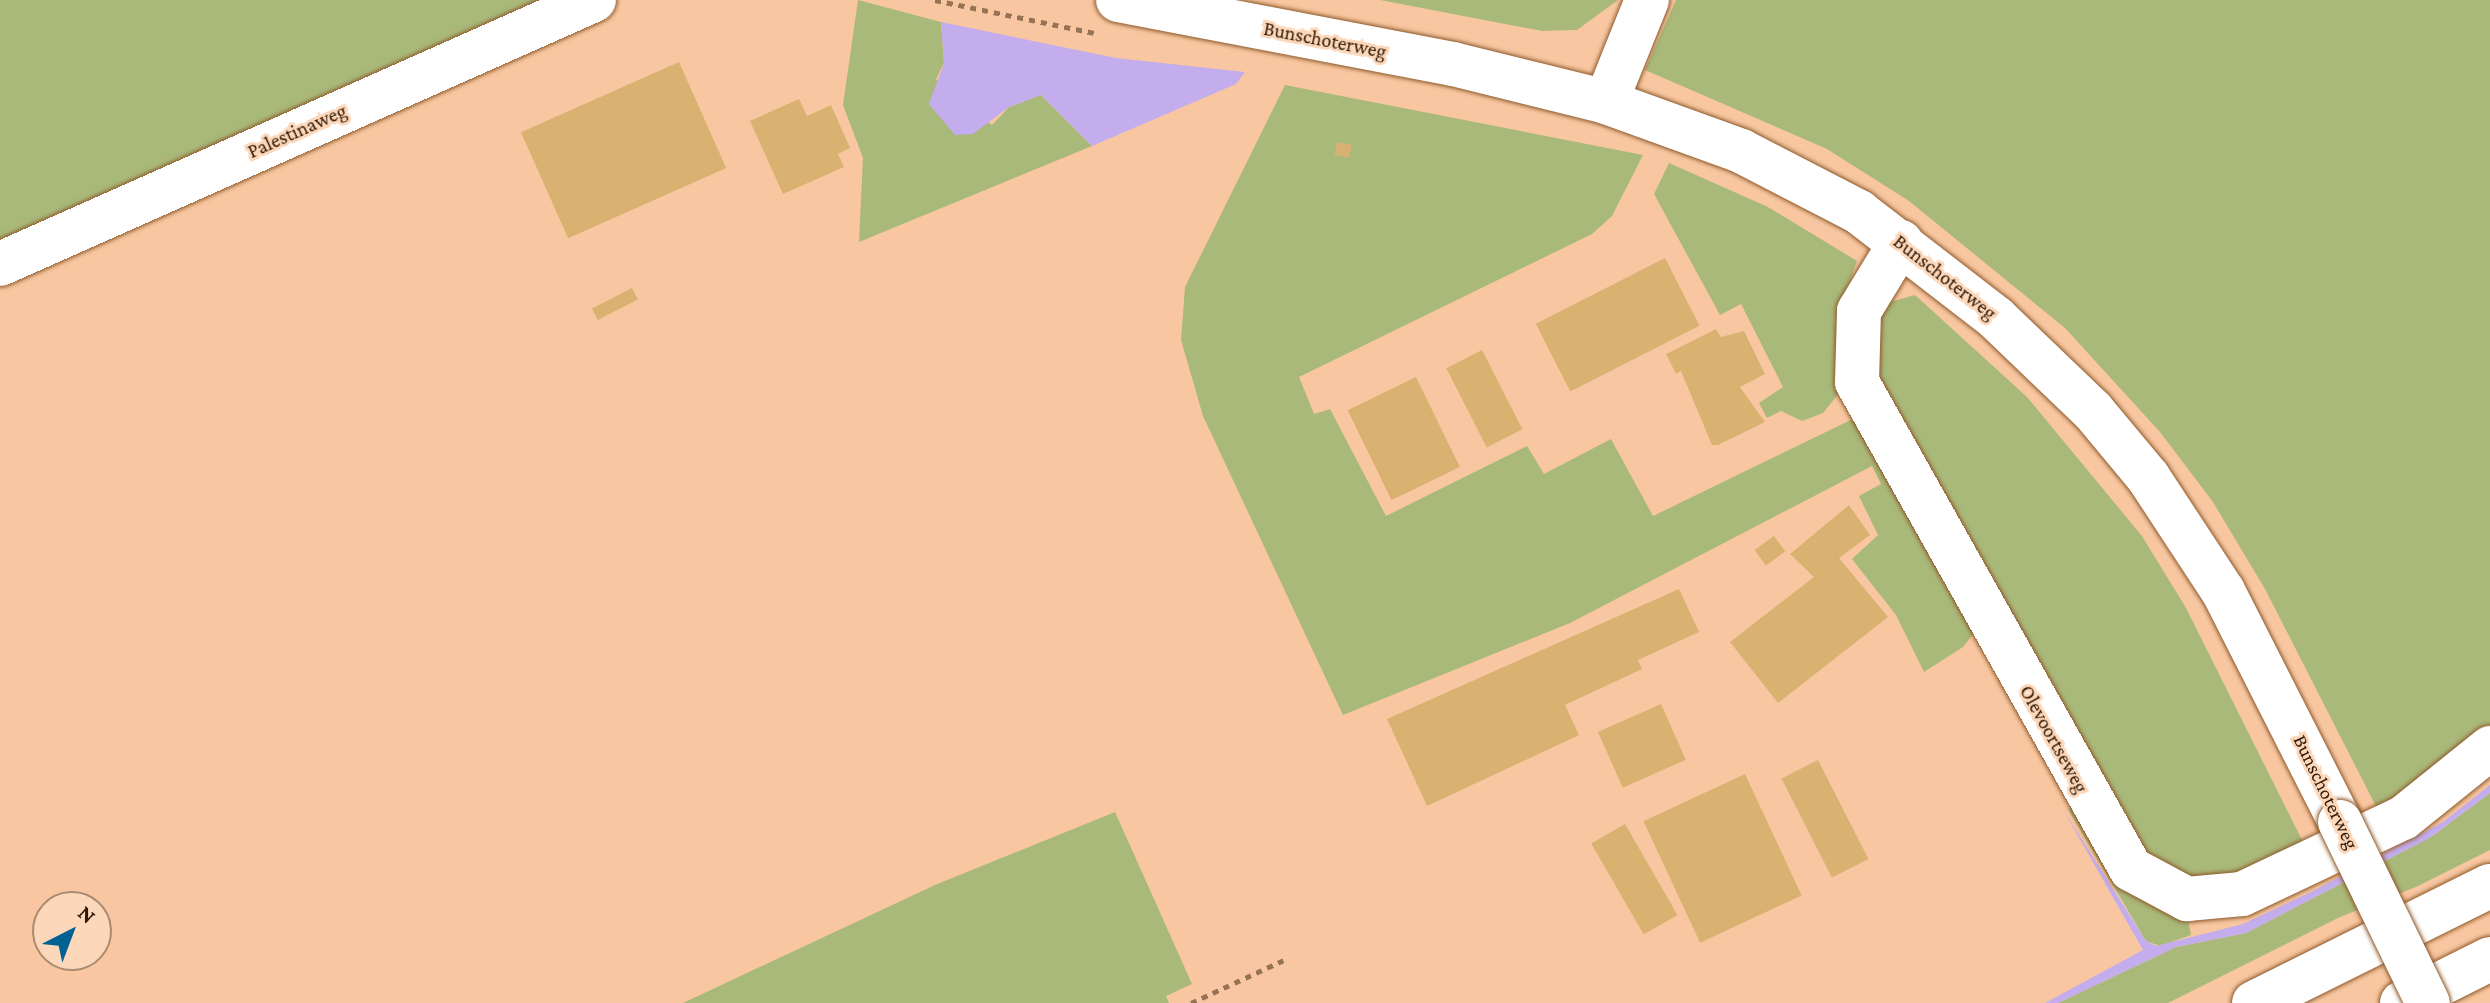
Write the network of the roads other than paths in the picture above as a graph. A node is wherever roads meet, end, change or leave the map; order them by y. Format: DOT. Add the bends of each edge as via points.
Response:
graph roads {
  1 [pos="594,0"];
  2 [pos="1118,0"];
  3 [pos="1647,0"];
  4 [pos="1606,102"];
  5 [pos="1901,242"];
  6 [pos="0,264"];
  7 [pos="2490,748"];
  8 [pos="2490,886"];
  9 [pos="2490,959"];
  10 [pos="2254,1003"];
  11 [pos="2402,1003"];
  12 [pos="2428,1003"];
  1 -- 6 [label="main road, Palestinaweg"];
  2 -- 4 [label="main road, Bunschoterweg" via="1453,64"];
  3 -- 4 [label="main road"];
  4 -- 5 [label="main road, Bunschoterweg" via="1741,151 1859,212"];
  5 -- 7 [label="main road, Olevoortseweg" via="1859,311 1857,382 2131,869 2187,899 2242,894 2403,818"];
  5 -- 12 [label="main road, Bunschoterweg, bridge" via="2038,357 2148,477 2223,591"];
  8 -- 10 [label="main road"];
  9 -- 11 [label="main road"];
}
